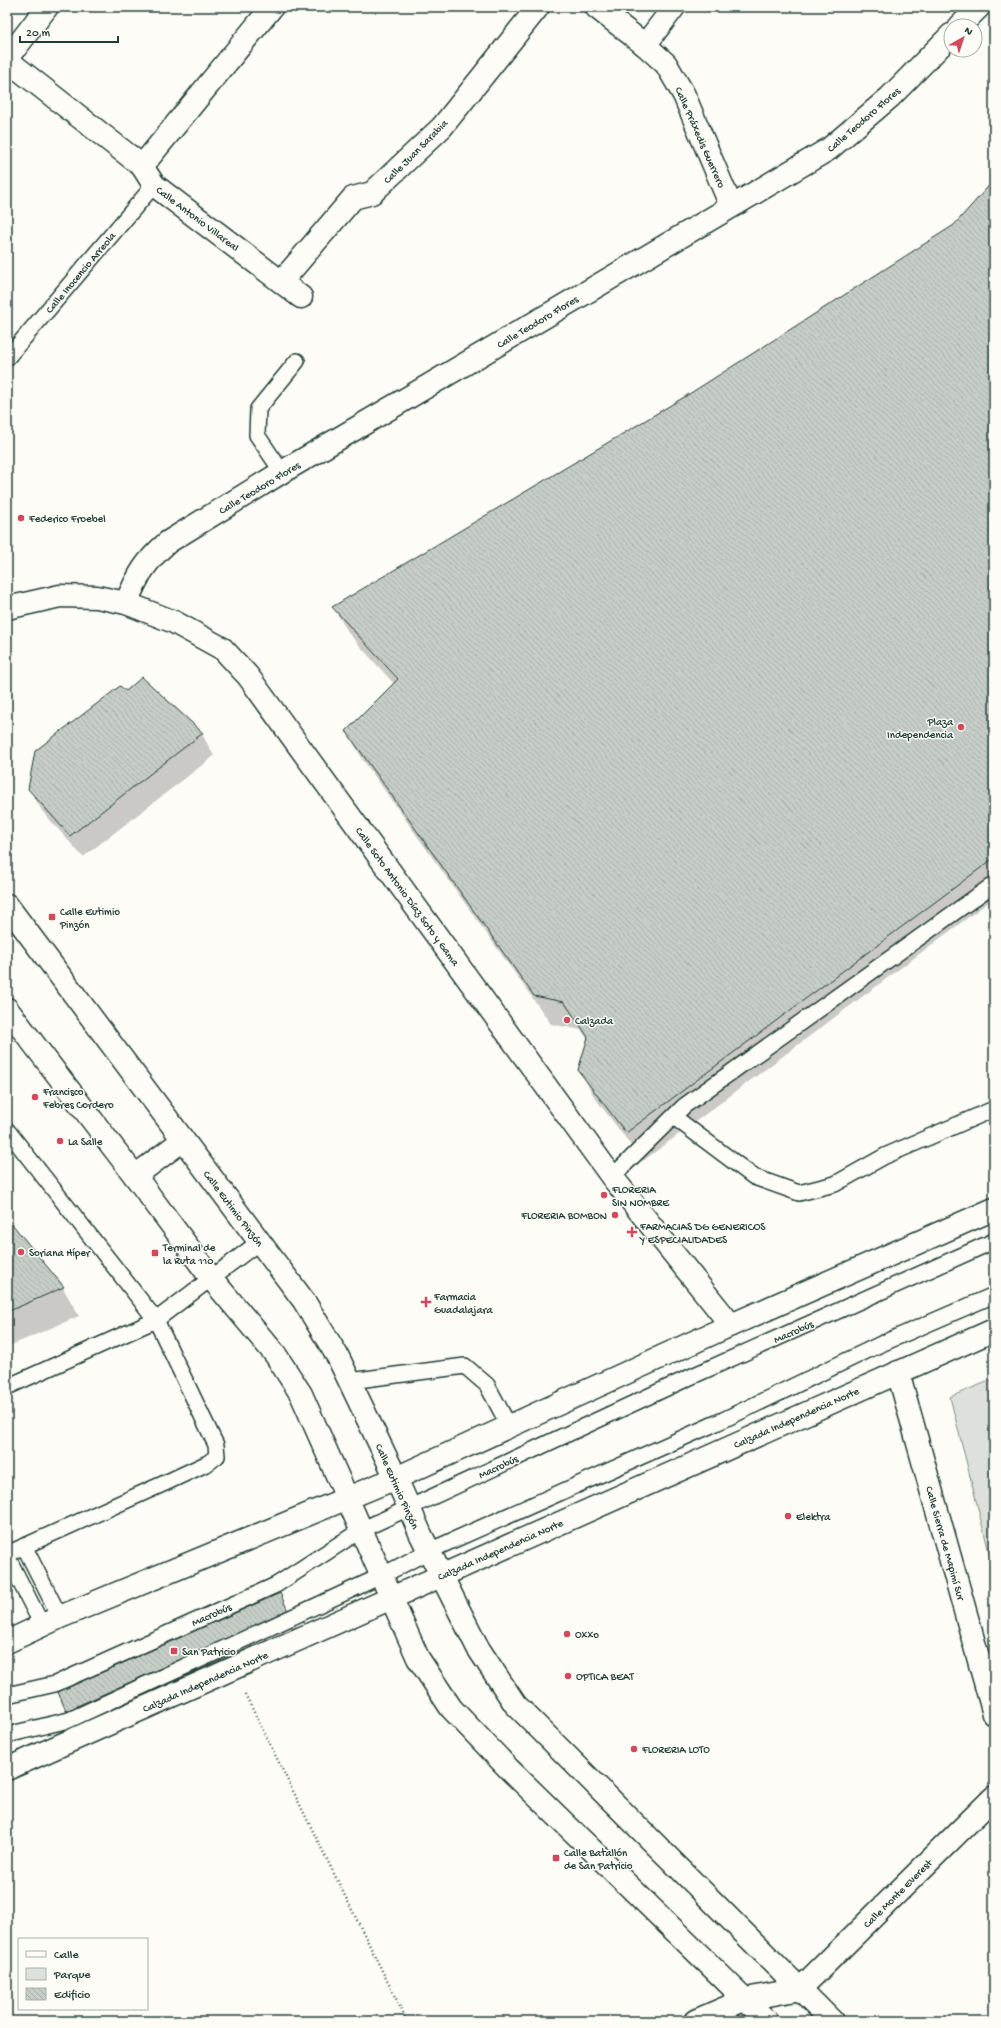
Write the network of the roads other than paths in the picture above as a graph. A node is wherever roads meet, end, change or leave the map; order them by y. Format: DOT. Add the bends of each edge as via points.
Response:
graph roads {
  1 [pos="47,7"];
  2 [pos="272,7"];
  3 [pos="538,7"];
  4 [pos="596,7"];
  5 [pos="674,7"];
  6 [pos="979,7"];
  7 [pos="968,18"];
  8 [pos="943,44"];
  9 [pos="645,45"];
  10 [pos="7,60"];
  11 [pos="142,166"];
  12 [pos="154,185"];
  13 [pos="732,206"];
  14 [pos="282,281"];
  15 [pos="301,297"];
  16 [pos="7,358"];
  17 [pos="297,361"];
  18 [pos="282,472"];
  19 [pos="126,603"];
  20 [pos="7,608"];
  21 [pos="994,884"];
  22 [pos="7,905"];
  23 [pos="7,1009"];
  24 [pos="994,1109"];
  25 [pos="674,1117"];
  26 [pos="7,1130"];
  27 [pos="183,1140"];
  28 [pos="135,1176"];
  29 [pos="612,1177"];
  30 [pos="994,1209"];
  31 [pos="259,1242"];
  32 [pos="994,1242"];
  33 [pos="211,1278"];
  34 [pos="994,1295"];
  35 [pos="156,1320"];
  36 [pos="731,1325"];
  37 [pos="994,1330"];
  38 [pos="898,1372"];
  39 [pos="350,1381"];
  40 [pos="7,1387"];
  41 [pos="509,1426"];
  42 [pos="396,1478"];
  43 [pos="347,1498"];
  44 [pos="409,1507"];
  45 [pos="361,1530"];
  46 [pos="425,1543"];
  47 [pos="24,1546"];
  48 [pos="7,1555"];
  49 [pos="376,1567"];
  50 [pos="440,1576"];
  51 [pos="391,1598"];
  52 [pos="51,1621"];
  53 [pos="7,1642"];
  54 [pos="7,1695"];
  55 [pos="994,1714"];
  56 [pos="7,1735"];
  57 [pos="7,1770"];
  58 [pos="994,1797"];
  59 [pos="800,1989"];
  60 [pos="746,1999"];
  61 [pos="695,2021"];
  62 [pos="767,2021"];
  63 [pos="832,2021"];
  1 -- 10 [label="street"];
  2 -- 11 [label="street"];
  3 -- 14 [label="street, Calle Juan Sarabia" via="442,127 372,193 352,198"];
  4 -- 9 [label="street, Calle Práxedis Guerrero"];
  5 -- 9 [label="street"];
  6 -- 7 [label="street"];
  8 -- 13 [label="street, Calle Teodoro Flores" via="890,97 829,149"];
  9 -- 13 [label="street, Calle Práxedis Guerrero" via="666,64 684,94"];
  10 -- 11 [label="street, Calle Antonio Villareal"];
  11 -- 12 [label="street, Calle Antonio Villareal"];
  12 -- 14 [label="street, Calle Antonio Villareal"];
  12 -- 16 [label="lane, Calle Inocencio Arreola"];
  13 -- 18 [label="street, Calle Teodoro Flores"];
  14 -- 15 [label="street, Calle Antonio Villareal"];
  17 -- 18 [label="lane" via="258,409 257,435"];
  18 -- 19 [label="street, Calle Teodoro Flores" via="168,542 151,557 138,576"];
  19 -- 20 [label="street, Calle Soto Antonio Díaz Soto y Gama" via="97,597 60,596"];
  19 -- 29 [label="street, Calle Soto Antonio Díaz Soto y Gama" via="174,622 223,649 248,676"];
  21 -- 25 [label="lane" via="684,1106"];
  22 -- 27 [label="street, Calle Eutimio Pinzón"];
  23 -- 28 [label="street"];
  24 -- 25 [label="lane" via="885,1156 835,1184 799,1193 754,1177"];
  25 -- 29 [label="lane"];
  26 -- 35 [label="lane"];
  27 -- 28 [label="street"];
  27 -- 31 [label="street, Calle Eutimio Pinzón"];
  28 -- 33 [label="street"];
  29 -- 36 [label="street, Calle Soto Antonio Díaz Soto y Gama"];
  30 -- 36 [label="street"];
  31 -- 33 [label="lane"];
  31 -- 39 [label="street, Calle Eutimio Pinzón" via="304,1301"];
  32 -- 44 [label="lane, Macrobús" via="688,1378"];
  33 -- 35 [label="lane"];
  33 -- 43 [label="street" via="275,1354 301,1394"];
  34 -- 46 [label="lane" via="881,1344 723,1420"];
  35 -- 40 [label="lane"];
  35 -- 47 [label="lane" via="216,1445 217,1456 208,1463"];
  36 -- 41 [label="street"];
  37 -- 38 [label="street, Calzada Independencia Norte"];
  38 -- 50 [label="street, Calzada Independencia Norte"];
  38 -- 55 [label="street, Calle Sierra de Mapimí Sur"];
  39 -- 41 [label="lane" via="465,1366 487,1385"];
  39 -- 42 [label="street, Calle Eutimio Pinzón"];
  41 -- 42 [label="street"];
  42 -- 43 [label="street"];
  42 -- 44 [label="street, Calle Eutimio Pinzón"];
  43 -- 45 [label="street"];
  43 -- 52 [label="street"];
  44 -- 45 [label="lane, Macrobús"];
  44 -- 46 [label="street, Calle Eutimio Pinzón"];
  45 -- 49 [label="street"];
  45 -- 54 [label="lane, Macrobús" via="276,1585 55,1684"];
  46 -- 49 [label="lane"];
  46 -- 50 [label="street"];
  47 -- 48 [label="lane"];
  47 -- 52 [label="lane"];
  48 -- 52 [label="lane"];
  49 -- 51 [label="street"];
  49 -- 56 [label="lane" via="69,1720"];
  50 -- 51 [label="street, Calzada Independencia Norte"];
  50 -- 59 [label="street" via="478,1648 515,1704"];
  51 -- 57 [label="street, Calzada Independencia Norte"];
  51 -- 60 [label="street" via="418,1658 451,1708 509,1769"];
  52 -- 53 [label="street"];
  58 -- 59 [label="street, Calle Monte Everest"];
  59 -- 60 [label="street"];
  59 -- 63 [label="street"];
  60 -- 61 [label="street"];
  60 -- 62 [label="street"];
}
